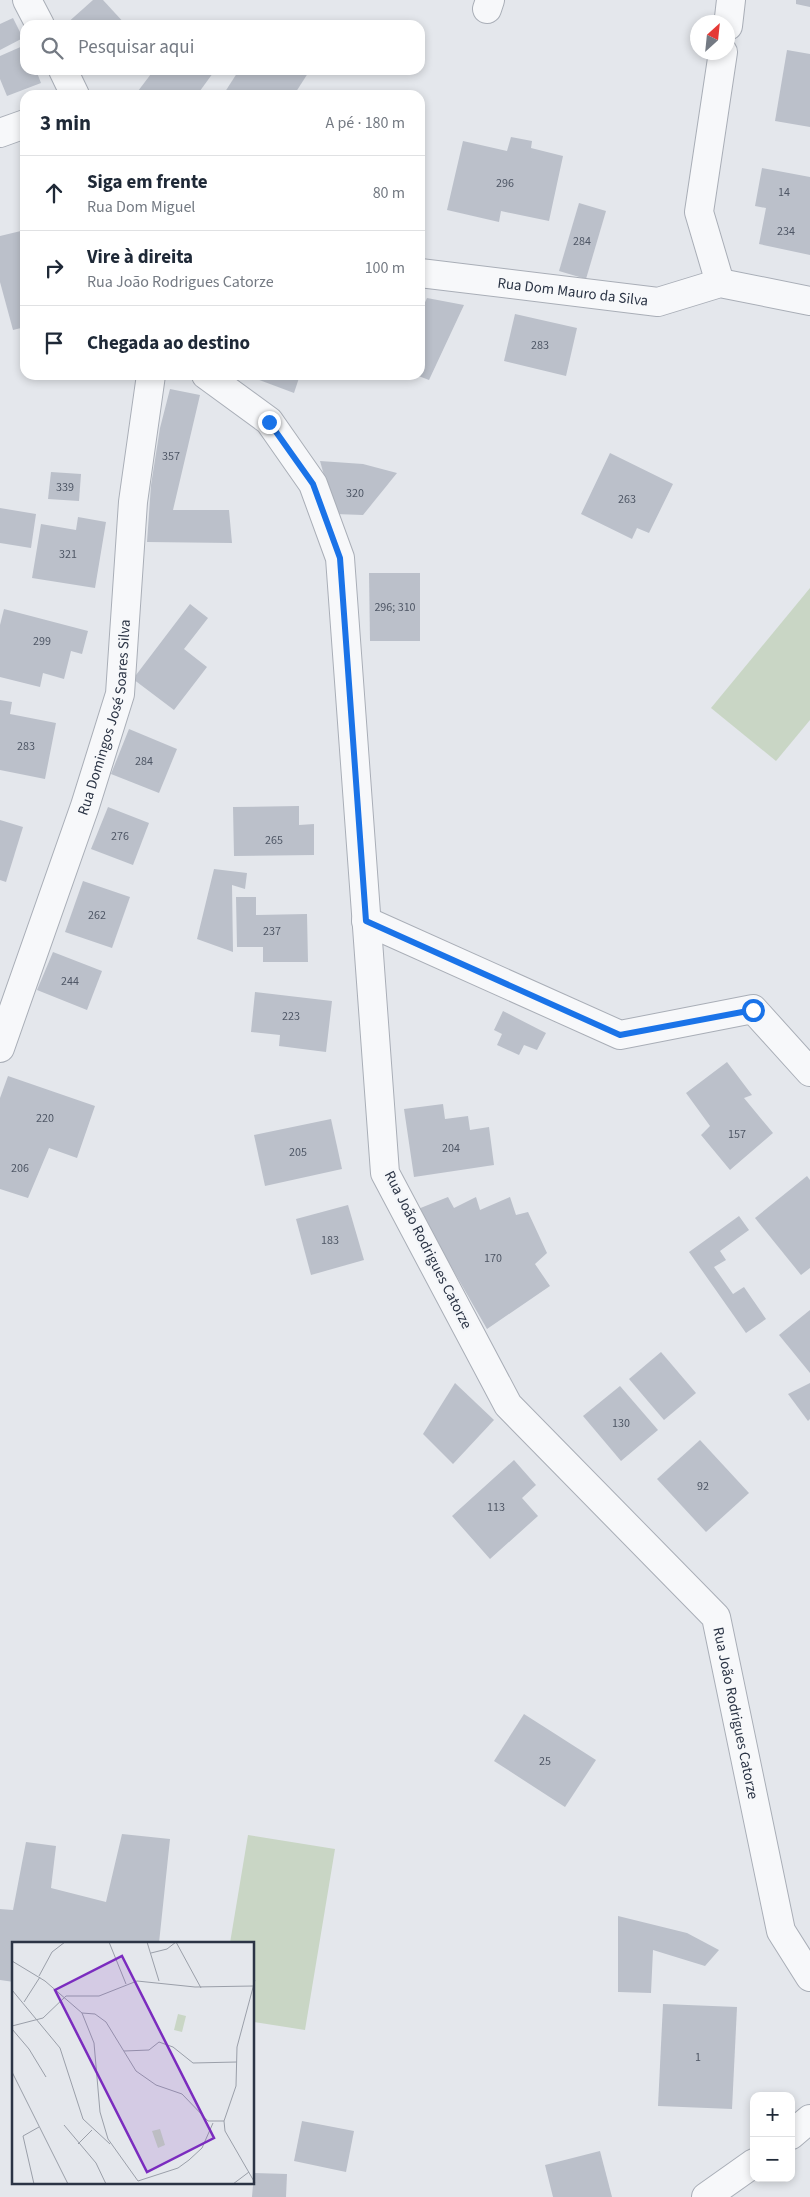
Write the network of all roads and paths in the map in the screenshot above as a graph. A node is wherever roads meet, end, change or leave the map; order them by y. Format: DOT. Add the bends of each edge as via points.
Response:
graph roads {
  1 [pos="26,0"];
  2 [pos="731,0"];
  3 [pos="729,15"];
  4 [pos="37,20"];
  5 [pos="723,60"];
  6 [pos="65,75"];
  7 [pos="73,90"];
  8 [pos="20,126"];
  9 [pos="0,133"];
  10 [pos="425,274"];
  11 [pos="720,283"];
  12 [pos="810,301"];
  13 [pos="150,380"];
  14 [pos="213,380"];
  15 [pos="366,921"];
  16 [pos="0,1048"];
  17 [pos="810,1072"];
  18 [pos="810,1977"];
  19 [pos="810,2118"];
  20 [pos="795,2131"];
  21 [pos="750,2165"];
  22 [pos="706,2197"];
  1 -- 4 [label="street"];
  2 -- 3 [label="street"];
  5 -- 11 [label="street" via="699,212"];
  6 -- 7 [label="street"];
  8 -- 9 [label="street"];
  10 -- 11 [label="street, Rua Dom Mauro da Silva" via="658,302"];
  11 -- 12 [label="street, Rua Dom Mauro da Silva"];
  13 -- 16 [label="street, Rua Domingos José Soares Silva" via="132,502 120,694 85,806"];
  14 -- 15 [label="street, Rua João Rodrigues Catorze" via="269,422 313,484 340,558"];
  15 -- 17 [label="street" via="620,1035 753,1010"];
  15 -- 18 [label="street, Rua João Rodrigues Catorze" via="385,1173 508,1405 716,1617 781,1932"];
  19 -- 20 [label="street"];
  21 -- 22 [label="street"];
}
